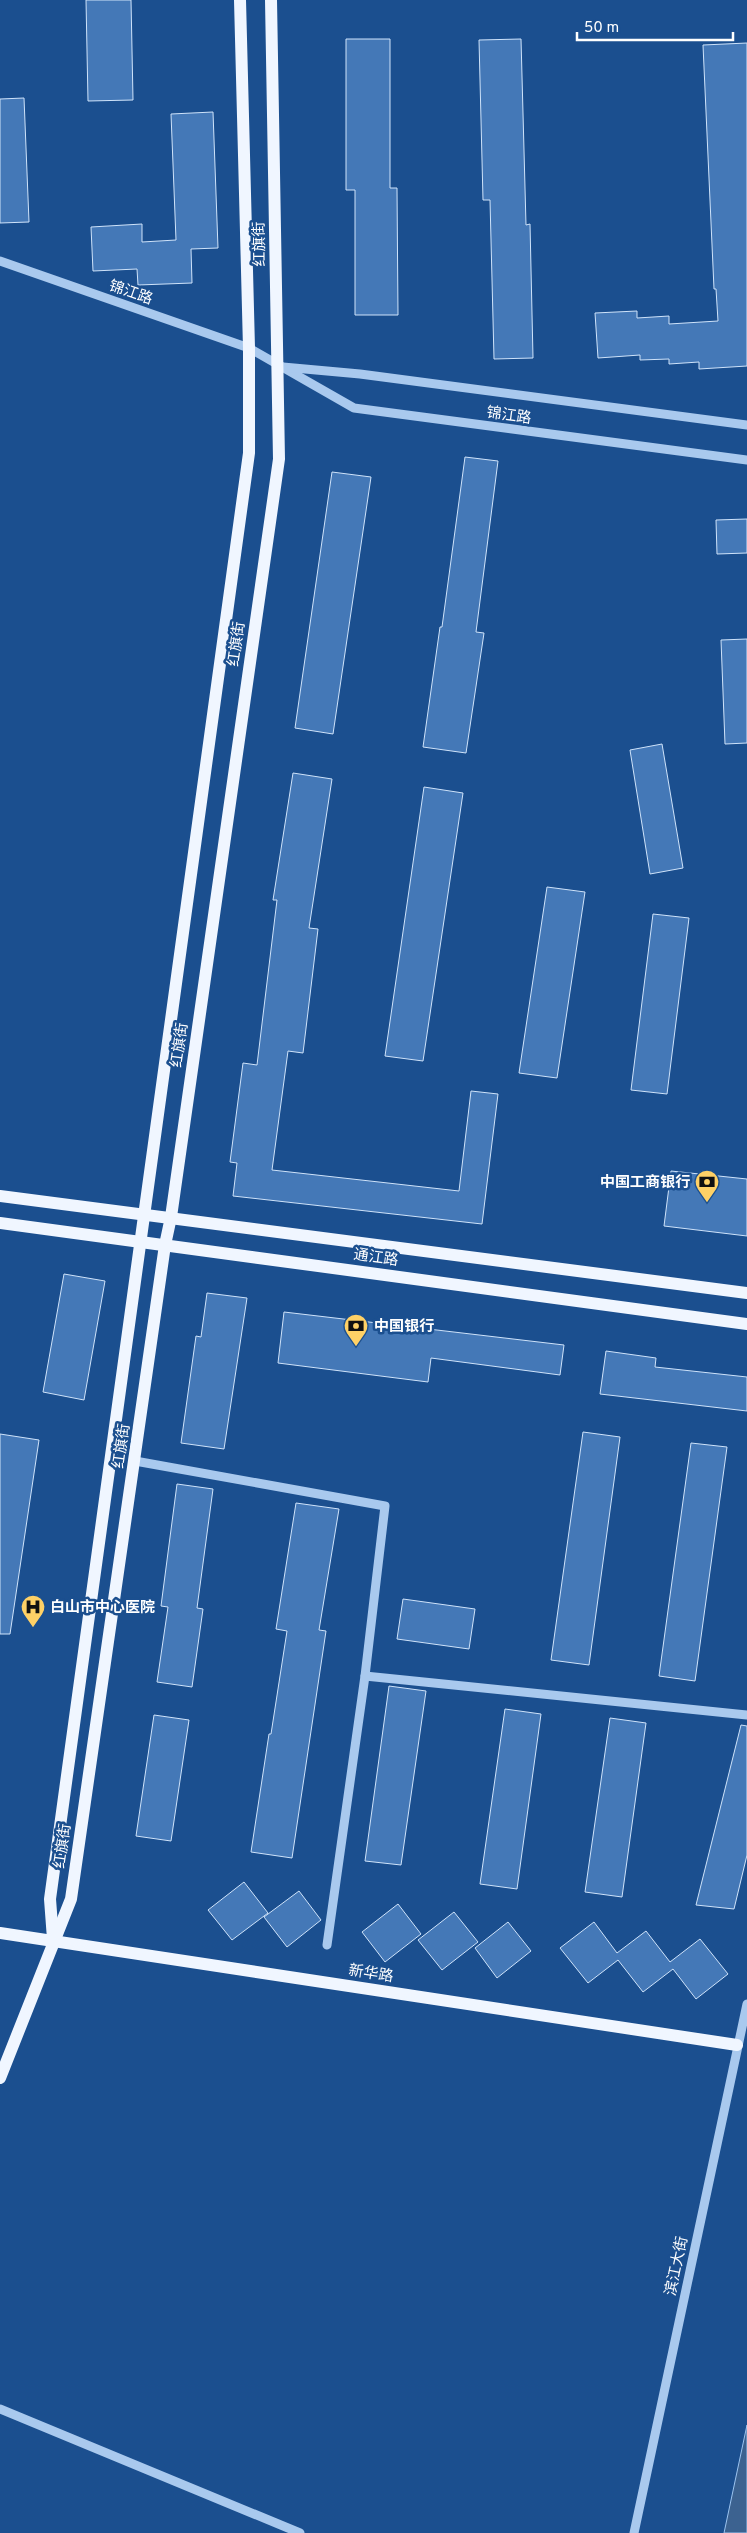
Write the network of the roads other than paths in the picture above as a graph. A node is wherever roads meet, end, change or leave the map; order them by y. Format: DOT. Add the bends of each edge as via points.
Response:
graph roads {
  1 [pos="240,0"];
  2 [pos="271,0"];
  3 [pos="0,261"];
  4 [pos="249,348"];
  5 [pos="278,366"];
  6 [pos="747,425"];
  7 [pos="747,460"];
  8 [pos="0,1196"];
  9 [pos="145,1214"];
  10 [pos="171,1217"];
  11 [pos="0,1223"];
  12 [pos="141,1241"];
  13 [pos="165,1245"];
  14 [pos="747,1293"];
  15 [pos="747,1324"];
  16 [pos="136,1461"];
  17 [pos="365,1676"];
  18 [pos="747,1715"];
  19 [pos="0,1933"];
  20 [pos="53,1941"];
  21 [pos="327,1945"];
  22 [pos="747,2004"];
  23 [pos="737,2045"];
  24 [pos="0,2078"];
  25 [pos="0,2409"];
  26 [pos="300,2533"];
  27 [pos="634,2533"];
  1 -- 4 [label="main road"];
  2 -- 5 [label="main road, 红旗街"];
  3 -- 4 [label="street, 锦江路"];
  4 -- 5 [label="street, 锦江路"];
  4 -- 9 [label="main road" via="249,453"];
  5 -- 6 [label="street, 锦江路"];
  5 -- 7 [label="street, 锦江路" via="354,408"];
  5 -- 10 [label="main road, 红旗街" via="279,459"];
  8 -- 9 [label="main road, 通江路"];
  9 -- 10 [label="main road, 通江路"];
  9 -- 12 [label="main road"];
  10 -- 13 [label="main road, 红旗街"];
  10 -- 14 [label="main road, 通江路"];
  11 -- 12 [label="main road, 通江路"];
  12 -- 13 [label="main road, 通江路"];
  12 -- 20 [label="main road" via="50,1900"];
  13 -- 15 [label="main road, 通江路"];
  13 -- 16 [label="main road, 红旗街"];
  16 -- 17 [label="street" via="385,1506"];
  16 -- 20 [label="main road, 红旗街" via="71,1899"];
  17 -- 18 [label="street"];
  17 -- 21 [label="street"];
  19 -- 20 [label="main road, 新华路"];
  20 -- 23 [label="main road, 新华路"];
  20 -- 24 [label="main road, 红旗街"];
  22 -- 23 [label="street, 滨江大街"];
  23 -- 27 [label="street, 滨江大街"];
  25 -- 26 [label="street"];
}
